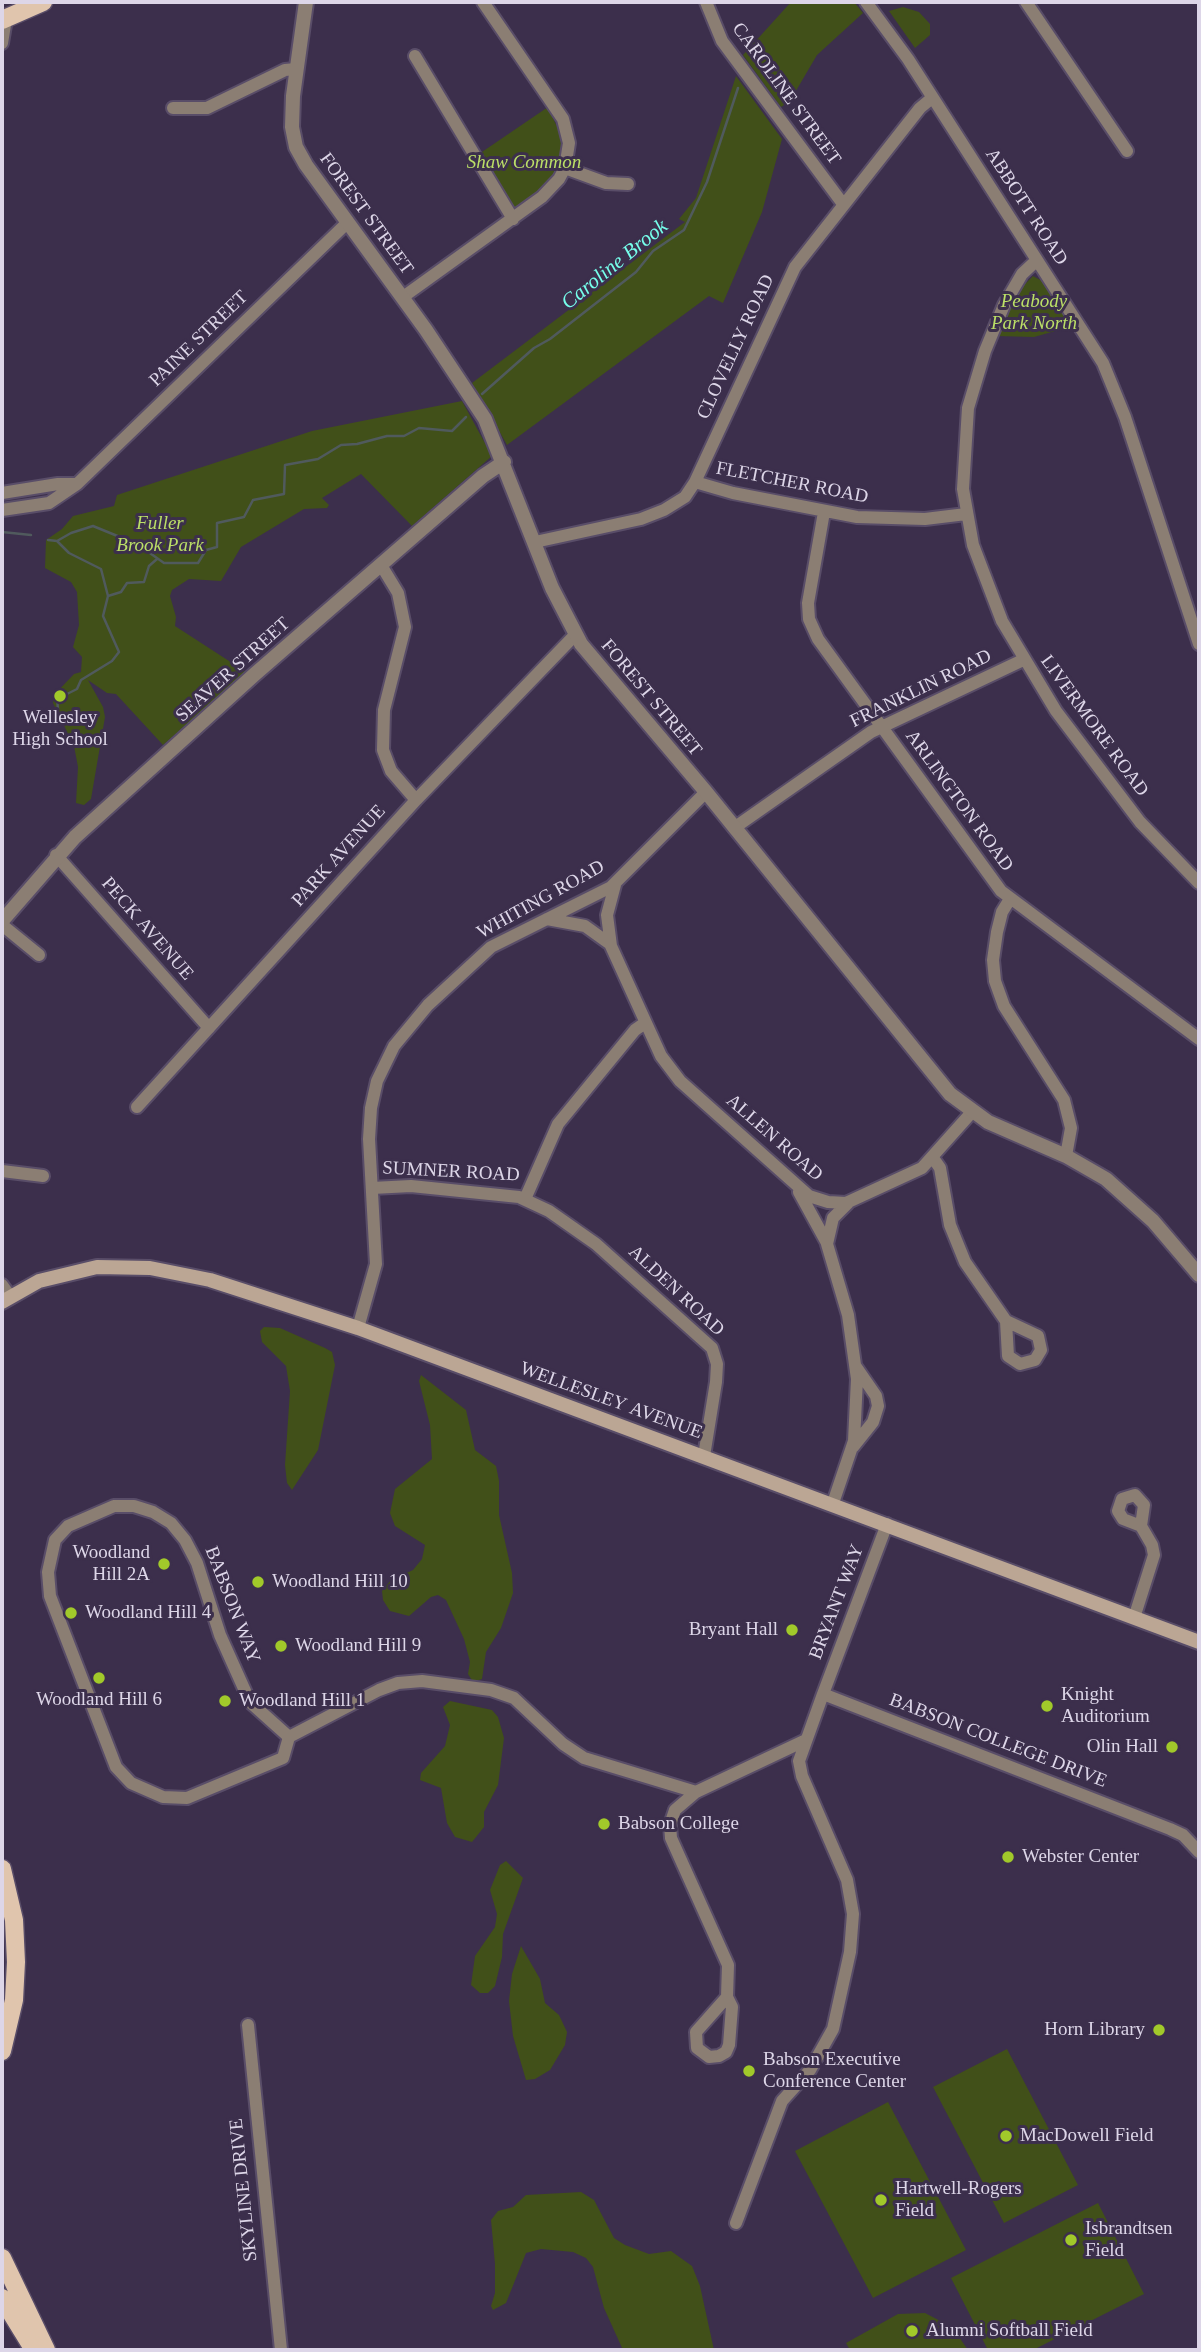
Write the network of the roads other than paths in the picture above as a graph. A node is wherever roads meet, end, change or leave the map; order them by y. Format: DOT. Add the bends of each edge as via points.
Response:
graph roads {
  1 [pos="43,2"];
  2 [pos="306,2"];
  3 [pos="483,2"];
  4 [pos="706,2"];
  5 [pos="866,2"];
  6 [pos="1026,2"];
  7 [pos="4,20"];
  8 [pos="2,43"];
  9 [pos="415,56"];
  10 [pos="296,69"];
  11 [pos="932,98"];
  12 [pos="173,108"];
  13 [pos="1127,151"];
  14 [pos="565,168"];
  15 [pos="628,184"];
  16 [pos="843,204"];
  17 [pos="513,219"];
  18 [pos="348,222"];
  19 [pos="1037,260"];
  20 [pos="403,297"];
  21 [pos="504,462"];
  22 [pos="695,482"];
  23 [pos="77,484"];
  24 [pos="2,493"];
  25 [pos="2,510"];
  26 [pos="824,512"];
  27 [pos="966,514"];
  28 [pos="536,542"];
  29 [pos="381,565"];
  30 [pos="575,635"];
  31 [pos="1199,644"];
  32 [pos="1023,660"];
  33 [pos="881,727"];
  34 [pos="706,792"];
  35 [pos="416,800"];
  36 [pos="734,828"];
  37 [pos="56,855"];
  38 [pos="617,882"];
  39 [pos="1199,883"];
  40 [pos="1010,899"];
  41 [pos="544,920"];
  42 [pos="2,923"];
  43 [pos="611,946"];
  44 [pos="38,956"];
  45 [pos="645,1023"];
  46 [pos="209,1028"];
  47 [pos="1199,1039"];
  48 [pos="137,1107"];
  49 [pos="972,1112"];
  50 [pos="1066,1156"];
  51 [pos="933,1158"];
  52 [pos="2,1171"];
  53 [pos="44,1176"];
  54 [pos="795,1185"];
  55 [pos="372,1188"];
  56 [pos="525,1199"];
  57 [pos="850,1202"];
  58 [pos="827,1244"];
  59 [pos="1199,1275"];
  60 [pos="4,1294"];
  61 [pos="1006,1321"];
  62 [pos="358,1328"];
  63 [pos="856,1367"];
  64 [pos="852,1449"];
  65 [pos="704,1456"];
  66 [pos="832,1503"];
  67 [pos="887,1524"];
  68 [pos="1141,1526"];
  69 [pos="1134,1618"];
  70 [pos="1199,1642"];
  71 [pos="823,1694"];
  72 [pos="289,1737"];
  73 [pos="804,1741"];
  74 [pos="696,1792"];
  75 [pos="1199,1852"];
  76 [pos="2,1869"];
  77 [pos="727,1997"];
  78 [pos="248,2025"];
  79 [pos="2,2051"];
  80 [pos="736,2223"];
  81 [pos="2,2258"];
  82 [pos="2,2298"];
  83 [pos="34,2350"];
  84 [pos="46,2350"];
  85 [pos="281,2350"];
  1 -- 7 [label="main road"];
  2 -- 10 [label="street, FOREST STREET"];
  3 -- 14 [label="street" via="563,119 569,143"];
  4 -- 16 [label="street, CAROLINE STREET" via="723,41"];
  5 -- 11 [label="street, ABBOTT ROAD"];
  6 -- 13 [label="street"];
  7 -- 8 [label="street"];
  9 -- 17 [label="street"];
  10 -- 12 [label="street" via="207,108"];
  10 -- 18 [label="street, FOREST STREET" via="292,121 296,146"];
  11 -- 16 [label="street, CLOVELLY ROAD"];
  11 -- 19 [label="street, ABBOTT ROAD"];
  14 -- 15 [label="street" via="606,183"];
  14 -- 17 [label="street" via="550,190"];
  16 -- 22 [label="street, CLOVELLY ROAD" via="790,275"];
  17 -- 20 [label="street"];
  18 -- 20 [label="street, FOREST STREET"];
  18 -- 23 [label="street, PAINE STREET"];
  19 -- 27 [label="street, LIVERMORE ROAD" via="1009,295 972,392 962,465"];
  19 -- 31 [label="street, ABBOTT ROAD" via="1092,344 1116,392"];
  20 -- 21 [label="street, FOREST STREET" via="485,419"];
  21 -- 28 [label="street, FOREST STREET"];
  21 -- 29 [label="street, SEAVER STREET"];
  22 -- 26 [label="street, FLETCHER ROAD"];
  22 -- 28 [label="street, CLOVELLY ROAD" via="681,500 657,513"];
  23 -- 24 [label="street"];
  23 -- 25 [label="street, PAINE STREET" via="46,503"];
  26 -- 27 [label="street, FLETCHER ROAD" via="901,519"];
  26 -- 33 [label="street, ARLINGTON ROAD" via="810,585 809,619 818,639"];
  27 -- 32 [label="street, LIVERMORE ROAD" via="986,585"];
  28 -- 30 [label="street, FOREST STREET"];
  29 -- 35 [label="street" via="398,593 405,627 384,709 383,750 391,771"];
  29 -- 37 [label="street, SEAVER STREET"];
  30 -- 34 [label="street, FOREST STREET"];
  30 -- 35 [label="street, PARK AVENUE"];
  32 -- 33 [label="street, FRANKLIN ROAD"];
  32 -- 39 [label="street, LIVERMORE ROAD" via="1126,805"];
  33 -- 36 [label="street, FRANKLIN ROAD"];
  33 -- 40 [label="street, ARLINGTON ROAD" via="988,876"];
  34 -- 36 [label="street, FOREST STREET"];
  34 -- 38 [label="street, WHITING ROAD"];
  35 -- 46 [label="street, PARK AVENUE"];
  36 -- 49 [label="street, FOREST STREET" via="937,1080"];
  37 -- 42 [label="street, SEAVER STREET"];
  37 -- 46 [label="street, PECK AVENUE"];
  38 -- 41 [label="street, WHITING ROAD"];
  38 -- 43 [label="street, ALLEN ROAD" via="607,915"];
  40 -- 47 [label="street, ARLINGTON ROAD"];
  40 -- 50 [label="street" via="997,933 995,981 1004,1006 1064,1100 1071,1128"];
  41 -- 43 [label="street, ALLEN ROAD" via="585,926"];
  41 -- 55 [label="street, WHITING ROAD" via="484,953 428,1005 394,1045 373,1098 369,1139"];
  42 -- 44 [label="street"];
  43 -- 45 [label="street, ALLEN ROAD"];
  45 -- 54 [label="street, ALLEN ROAD" via="661,1056 680,1080"];
  45 -- 56 [label="street, SUMNER ROAD" via="558,1124"];
  46 -- 48 [label="street, PARK AVENUE"];
  49 -- 50 [label="street, FOREST STREET"];
  49 -- 51 [label="street"];
  50 -- 59 [label="street, FOREST STREET" via="1135,1203"];
  51 -- 57 [label="street" via="922,1168"];
  51 -- 61 [label="street" via="940,1168 960,1252"];
  52 -- 53 [label="street"];
  54 -- 57 [label="street, ALLEN ROAD" via="822,1201"];
  54 -- 58 [label="street"];
  55 -- 56 [label="street, SUMNER ROAD" via="411,1186"];
  55 -- 62 [label="street, WHITING ROAD" via="375,1272"];
  56 -- 65 [label="street, ALDEN ROAD" via="587,1236 712,1348 716,1382"];
  57 -- 58 [label="street" via="833,1218"];
  58 -- 63 [label="street" via="846,1306"];
  60 -- 62 [label="main road, WELLESLEY AVENUE" via="70,1271 137,1266 202,1278"];
  62 -- 65 [label="main road, WELLESLEY AVENUE"];
  63 -- 64 [label="street"];
  63 -- 64 [label="street" via="876,1395 878,1406 870,1427"];
  64 -- 66 [label="street"];
  65 -- 66 [label="main road, WELLESLEY AVENUE"];
  66 -- 67 [label="main road, WELLESLEY AVENUE"];
  67 -- 69 [label="main road, WELLESLEY AVENUE"];
  67 -- 71 [label="street, BRYANT WAY"];
  68 -- 69 [label="street" via="1154,1555"];
  69 -- 70 [label="main road, WELLESLEY AVENUE"];
  71 -- 73 [label="street"];
  71 -- 75 [label="street, BABSON COLLEGE DRIVE" via="1170,1829"];
  72 -- 72 [label="street, BABSON WAY" via="250,1702 220,1635 197,1563 171,1523 134,1506 114,1506 68,1526 55,1539 48,1572 50,1596 116,1767 131,1783 163,1797 187,1798 283,1758"];
  72 -- 74 [label="street" via="398,1683 491,1690 514,1698 584,1758"];
  73 -- 74 [label="street"];
  73 -- 80 [label="street" via="799,1761 802,1776 847,1880 852,1938 833,2029 810,2070 782,2101"];
  74 -- 77 [label="street" via="675,1810 671,1838 729,1965"];
  76 -- 79 [label="main road" via="12,1908 16,1962 14,2000"];
  77 -- 77 [label="street" via="696,2032 697,2048 709,2057 719,2056 729,2045 732,2007"];
  78 -- 85 [label="street, SKYLINE DRIVE"];
  81 -- 84 [label="main road"];
  82 -- 83 [label="main road"];
}
